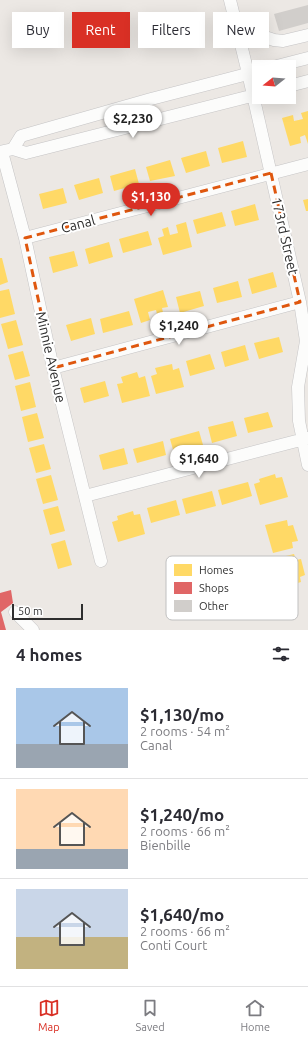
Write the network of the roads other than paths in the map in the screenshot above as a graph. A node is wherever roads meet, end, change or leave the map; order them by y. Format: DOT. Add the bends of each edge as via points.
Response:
graph roads {
  1 [pos="230,0"];
  2 [pos="233,12"];
  3 [pos="308,35"];
  4 [pos="269,38"];
  5 [pos="244,48"];
  6 [pos="308,58"];
  7 [pos="296,61"];
  8 [pos="252,67"];
  9 [pos="252,73"];
  10 [pos="308,81"];
  11 [pos="296,84"];
  12 [pos="252,96"];
  13 [pos="258,104"];
  14 [pos="5,151"];
  15 [pos="308,164"];
  16 [pos="271,173"];
  17 [pos="25,238"];
  18 [pos="300,302"];
  19 [pos="53,368"];
  20 [pos="305,438"];
  21 [pos="308,465"];
  22 [pos="85,496"];
  23 [pos="101,561"];
  24 [pos="15,612"];
  25 [pos="33,630"];
  1 -- 2 [label="street, 173rd Street"];
  3 -- 4 [label="street" via="283,40"];
  5 -- 8 [label="street, 173rd Street"];
  6 -- 7 [label="street"];
  9 -- 14 [label="street" via="21,136"];
  10 -- 11 [label="street"];
  12 -- 14 [label="street" via="26,153"];
  13 -- 16 [label="street, 173rd Street"];
  14 -- 17 [label="street, Minnie Avenue"];
  15 -- 16 [label="street"];
  16 -- 17 [label="street, Canal"];
  16 -- 18 [label="street, 173rd Street"];
  17 -- 19 [label="street, Minnie Avenue"];
  18 -- 19 [label="street"];
  18 -- 20 [label="street, 173rd Street" via="306,341 298,387 300,421"];
  19 -- 22 [label="street, Minnie Avenue"];
  20 -- 21 [label="street, 173rd Street"];
  20 -- 22 [label="street"];
  22 -- 23 [label="street, Minnie Avenue"];
  24 -- 25 [label="street"];
}
